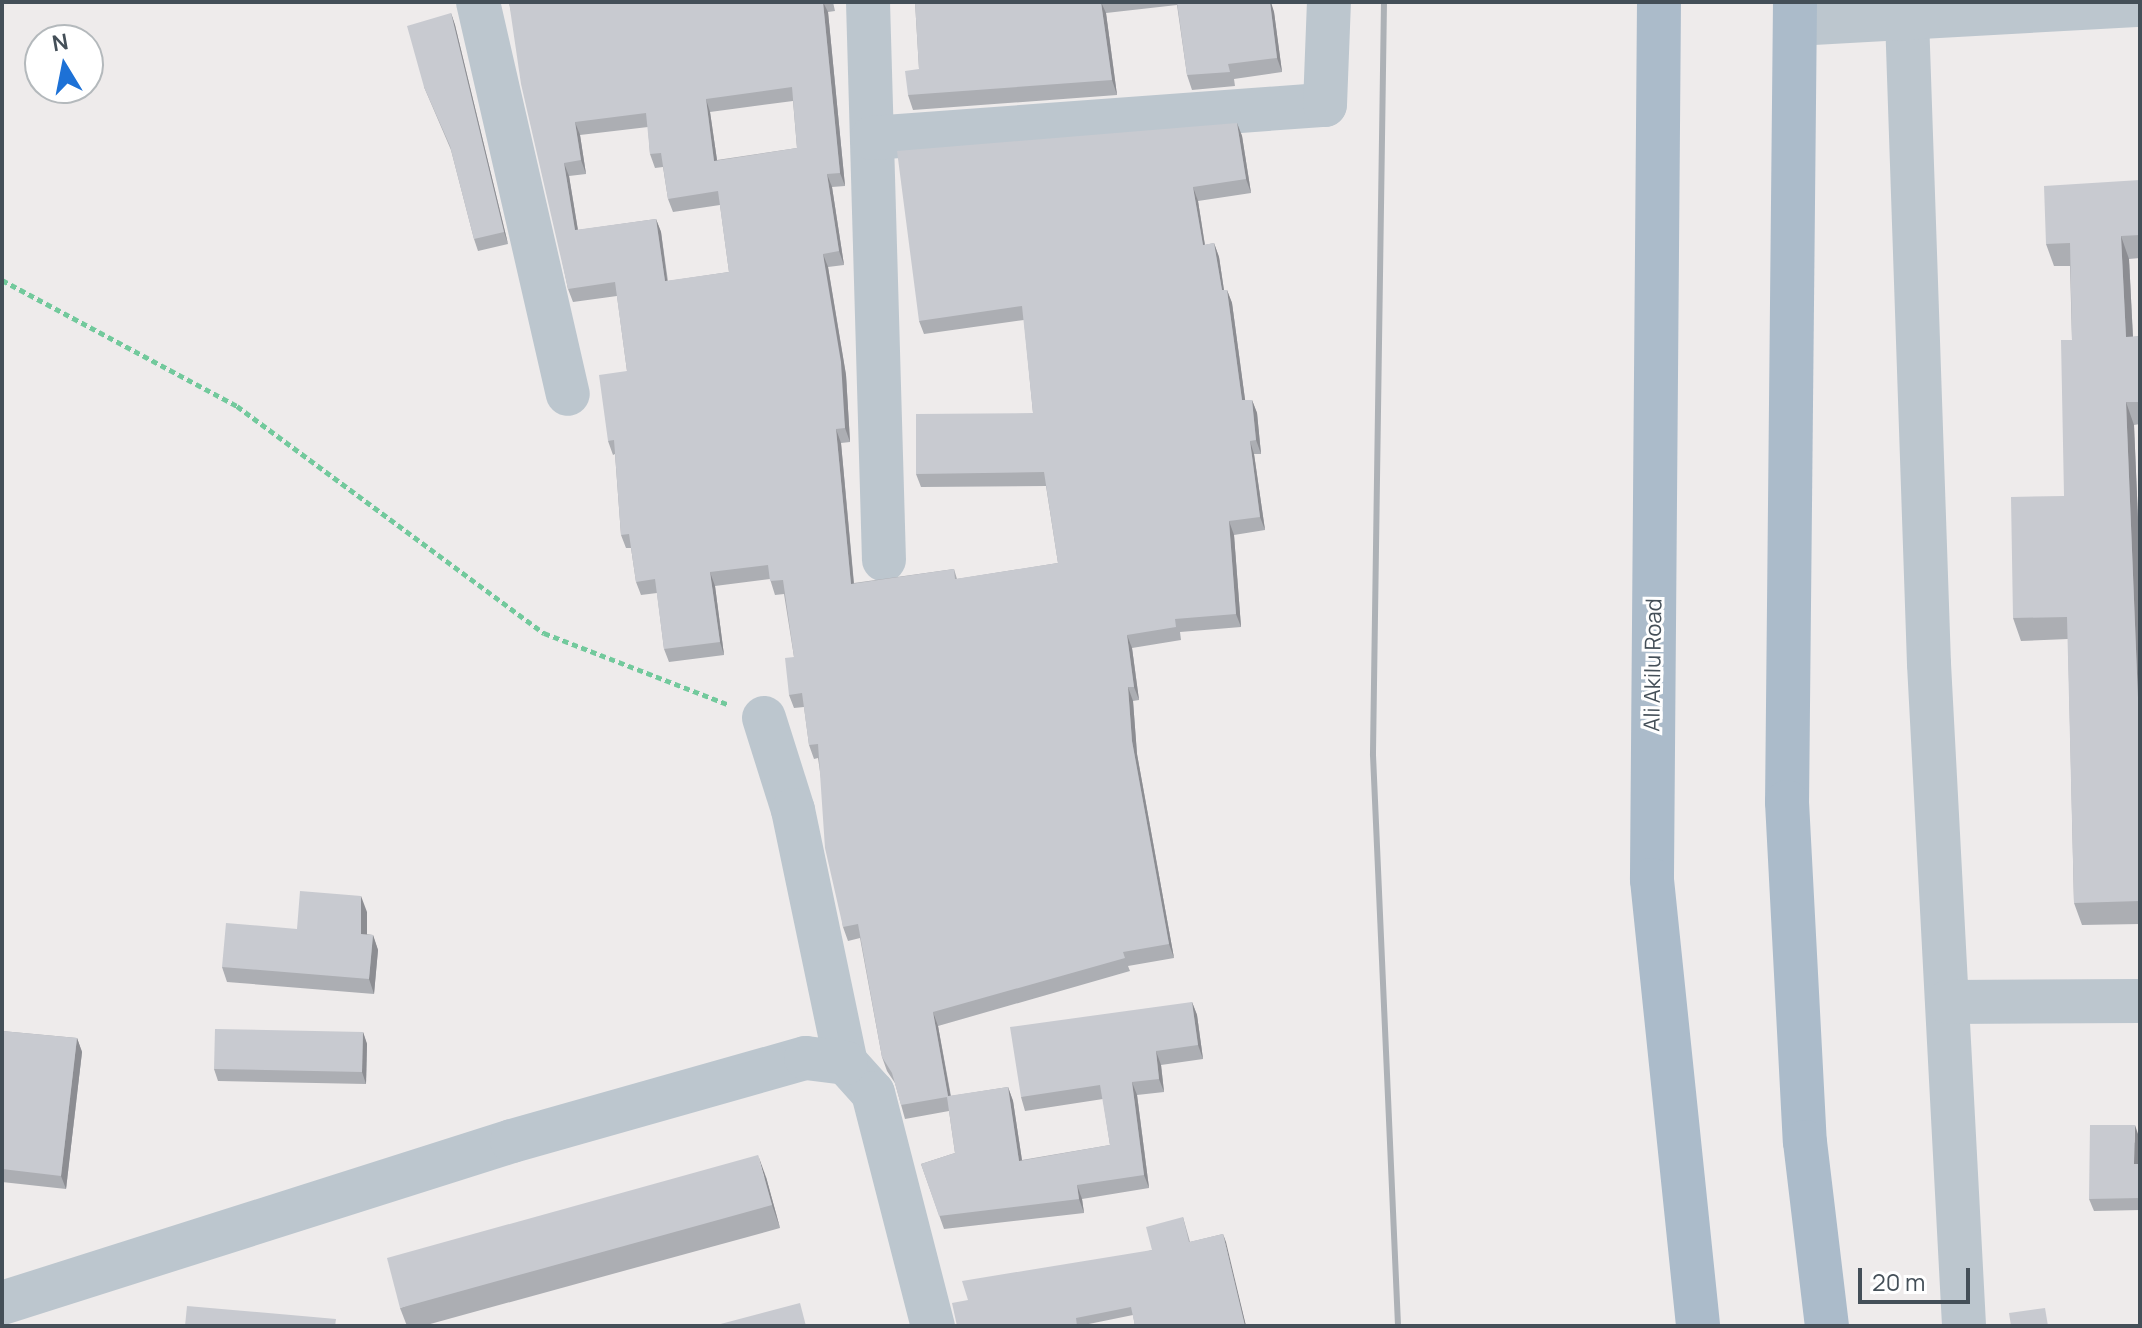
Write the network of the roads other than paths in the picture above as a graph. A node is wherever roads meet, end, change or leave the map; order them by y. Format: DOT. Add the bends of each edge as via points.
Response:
graph roads {
  1 [pos="478,2"];
  2 [pos="868,2"];
  3 [pos="1329,2"];
  4 [pos="1659,2"];
  5 [pos="2140,5"];
  6 [pos="1795,13"];
  7 [pos="1907,18"];
  8 [pos="872,138"];
  9 [pos="568,394"];
  10 [pos="884,560"];
  11 [pos="764,718"];
  12 [pos="2140,1001"];
  13 [pos="1948,1002"];
  14 [pos="846,1063"];
  15 [pos="2,1303"];
  16 [pos="933,1326"];
  17 [pos="1698,1326"];
  18 [pos="1827,1326"];
  19 [pos="1964,1326"];
  1 -- 9 [label="street"];
  2 -- 8 [label="street"];
  3 -- 8 [label="street" via="1325,105"];
  4 -- 17 [label="main road, Ali Akilu Road" via="1652,880"];
  5 -- 7 [label="street"];
  6 -- 7 [label="street"];
  6 -- 18 [label="main road" via="1787,802 1805,1142"];
  7 -- 13 [label="street" via="1929,664"];
  8 -- 10 [label="street"];
  11 -- 14 [label="street" via="793,810"];
  12 -- 13 [label="street"];
  13 -- 19 [label="street"];
  14 -- 15 [label="street" via="806,1058 542,1133"];
  14 -- 16 [label="street" via="873,1093"];
}
